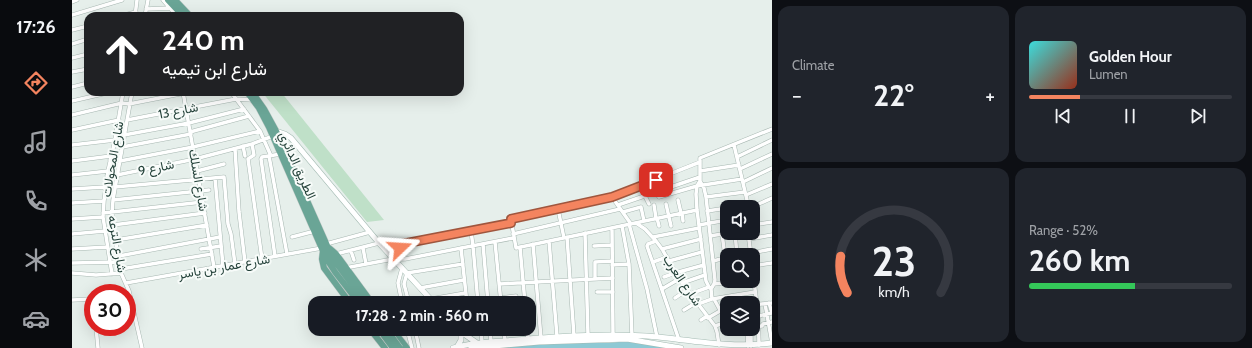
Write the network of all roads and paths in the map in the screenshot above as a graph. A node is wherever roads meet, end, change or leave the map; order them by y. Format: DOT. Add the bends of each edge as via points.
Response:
graph roads {
  1 [pos="77,0"];
  2 [pos="122,0"];
  3 [pos="137,0"];
  4 [pos="148,0"];
  5 [pos="163,0"];
  6 [pos="168,0"];
  7 [pos="175,0"];
  8 [pos="180,0"];
  9 [pos="72,2"];
  10 [pos="171,8"];
  11 [pos="146,9"];
  12 [pos="135,12"];
  13 [pos="146,12"];
  14 [pos="174,12"];
  15 [pos="179,12"];
  16 [pos="186,12"];
  17 [pos="190,12"];
  18 [pos="72,15"];
  19 [pos="84,27"];
  20 [pos="72,30"];
  21 [pos="84,41"];
  22 [pos="72,44"];
  23 [pos="84,55"];
  24 [pos="72,58"];
  25 [pos="84,70"];
  26 [pos="72,72"];
  27 [pos="84,84"];
  28 [pos="72,87"];
  29 [pos="94,96"];
  30 [pos="123,96"];
  31 [pos="131,96"];
  32 [pos="169,96"];
  33 [pos="184,96"];
  34 [pos="234,96"];
  35 [pos="250,96"];
  36 [pos="255,96"];
  37 [pos="236,99"];
  38 [pos="253,100"];
  39 [pos="72,101"];
  40 [pos="122,103"];
  41 [pos="130,104"];
  42 [pos="186,109"];
  43 [pos="244,109"];
  44 [pos="72,115"];
  45 [pos="249,116"];
  46 [pos="119,120"];
  47 [pos="127,120"];
  48 [pos="189,123"];
  49 [pos="772,129"];
  50 [pos="72,130"];
  51 [pos="260,131"];
  52 [pos="190,133"];
  53 [pos="124,134"];
  54 [pos="275,134"];
  55 [pos="115,140"];
  56 [pos="264,140"];
  57 [pos="772,140"];
  58 [pos="252,144"];
  59 [pos="72,145"];
  60 [pos="734,145"];
  61 [pos="243,146"];
  62 [pos="122,147"];
  63 [pos="193,147"];
  64 [pos="234,149"];
  65 [pos="281,154"];
  66 [pos="772,154"];
  67 [pos="245,156"];
  68 [pos="270,156"];
  69 [pos="737,156"];
  70 [pos="111,158"];
  71 [pos="195,159"];
  72 [pos="72,160"];
  73 [pos="700,160"];
  74 [pos="120,161"];
  75 [pos="224,164"];
  76 [pos="739,167"];
  77 [pos="772,168"];
  78 [pos="197,171"];
  79 [pos="700,172"];
  80 [pos="107,173"];
  81 [pos="72,174"];
  82 [pos="117,175"];
  83 [pos="215,178"];
  84 [pos="700,179"];
  85 [pos="199,180"];
  86 [pos="743,180"];
  87 [pos="772,184"];
  88 [pos="703,185"];
  89 [pos="698,186"];
  90 [pos="106,187"];
  91 [pos="115,187"];
  92 [pos="72,189"];
  93 [pos="209,190"];
  94 [pos="201,191"];
  95 [pos="656,192"];
  96 [pos="746,194"];
  97 [pos="645,196"];
  98 [pos="612,197"];
  99 [pos="706,197"];
  100 [pos="772,198"];
  101 [pos="634,199"];
  102 [pos="113,200"];
  103 [pos="678,200"];
  104 [pos="747,200"];
  105 [pos="104,201"];
  106 [pos="203,202"];
  107 [pos="72,203"];
  108 [pos="760,203"];
  109 [pos="649,204"];
  110 [pos="666,204"];
  111 [pos="654,205"];
  112 [pos="638,208"];
  113 [pos="558,209"];
  114 [pos="620,209"];
  115 [pos="720,209"];
  116 [pos="697,210"];
  117 [pos="707,211"];
  118 [pos="112,212"];
  119 [pos="205,213"];
  120 [pos="681,213"];
  121 [pos="103,215"];
  122 [pos="669,216"];
  123 [pos="657,218"];
  124 [pos="72,219"];
  125 [pos="644,221"];
  126 [pos="720,221"];
  127 [pos="561,222"];
  128 [pos="683,222"];
  129 [pos="772,222"];
  130 [pos="511,223"];
  131 [pos="709,223"];
  132 [pos="632,224"];
  133 [pos="760,224"];
  134 [pos="113,225"];
  135 [pos="207,225"];
  136 [pos="622,226"];
  137 [pos="659,226"];
  138 [pos="671,226"];
  139 [pos="699,226"];
  140 [pos="612,228"];
  141 [pos="105,231"];
  142 [pos="315,231"];
  143 [pos="471,231"];
  144 [pos="370,232"];
  145 [pos="585,233"];
  146 [pos="72,234"];
  147 [pos="513,234"];
  148 [pos="720,234"];
  149 [pos="772,235"];
  150 [pos="710,236"];
  151 [pos="220,237"];
  152 [pos="292,237"];
  153 [pos="565,237"];
  154 [pos="760,237"];
  155 [pos="513,238"];
  156 [pos="209,239"];
  157 [pos="654,239"];
  158 [pos="701,239"];
  159 [pos="116,240"];
  160 [pos="549,241"];
  161 [pos="495,242"];
  162 [pos="379,243"];
  163 [pos="483,244"];
  164 [pos="533,244"];
  165 [pos="221,246"];
  166 [pos="473,246"];
  167 [pos="594,246"];
  168 [pos="612,246"];
  169 [pos="108,247"];
  170 [pos="211,247"];
  171 [pos="324,247"];
  172 [pos="518,247"];
  173 [pos="363,248"];
  174 [pos="461,248"];
  175 [pos="72,249"];
  176 [pos="201,249"];
  177 [pos="662,249"];
  178 [pos="772,250"];
  179 [pos="351,251"];
  180 [pos="702,252"];
  181 [pos="760,252"];
  182 [pos="212,254"];
  183 [pos="287,254"];
  184 [pos="336,254"];
  185 [pos="119,256"];
  186 [pos="276,256"];
  187 [pos="262,259"];
  188 [pos="394,259"];
  189 [pos="402,259"];
  190 [pos="668,259"];
  191 [pos="720,259"];
  192 [pos="354,260"];
  193 [pos="110,261"];
  194 [pos="713,261"];
  195 [pos="72,262"];
  196 [pos="120,262"];
  197 [pos="245,262"];
  198 [pos="653,262"];
  199 [pos="612,263"];
  200 [pos="772,263"];
  201 [pos="235,264"];
  202 [pos="366,264"];
  203 [pos="463,264"];
  204 [pos="629,264"];
  205 [pos="704,265"];
  206 [pos="760,265"];
  207 [pos="223,266"];
  208 [pos="214,267"];
  209 [pos="345,268"];
  210 [pos="402,268"];
  211 [pos="121,271"];
  212 [pos="72,273"];
  213 [pos="407,273"];
  214 [pos="675,273"];
  215 [pos="112,274"];
  216 [pos="705,275"];
  217 [pos="342,277"];
  218 [pos="664,277"];
  219 [pos="613,278"];
  220 [pos="586,279"];
  221 [pos="595,279"];
  222 [pos="679,279"];
  223 [pos="464,280"];
  224 [pos="570,280"];
  225 [pos="552,281"];
  226 [pos="536,282"];
  227 [pos="126,283"];
  228 [pos="523,283"];
  229 [pos="682,283"];
  230 [pos="720,283"];
  231 [pos="499,284"];
  232 [pos="714,284"];
  233 [pos="420,288"];
  234 [pos="710,288"];
  235 [pos="754,288"];
  236 [pos="662,289"];
  237 [pos="687,290"];
  238 [pos="596,292"];
  239 [pos="613,292"];
  240 [pos="755,292"];
  241 [pos="465,293"];
  242 [pos="690,294"];
  243 [pos="345,296"];
  244 [pos="354,296"];
  245 [pos="360,296"];
  246 [pos="367,296"];
  247 [pos="401,296"];
  248 [pos="407,296"];
  249 [pos="428,296"];
  250 [pos="453,296"];
  251 [pos="465,296"];
  252 [pos="477,296"];
  253 [pos="487,296"];
  254 [pos="501,296"];
  255 [pos="524,296"];
  256 [pos="755,296"];
  257 [pos="675,298"];
  258 [pos="84,299"];
  259 [pos="713,299"];
  260 [pos="72,300"];
  261 [pos="697,303"];
  262 [pos="768,304"];
  263 [pos="684,310"];
  264 [pos="720,310"];
  265 [pos="720,311"];
  266 [pos="772,313"];
  267 [pos="767,314"];
  268 [pos="760,315"];
  269 [pos="708,317"];
  270 [pos="701,320"];
  271 [pos="136,322"];
  272 [pos="770,323"];
  273 [pos="720,324"];
  274 [pos="715,326"];
  275 [pos="760,326"];
  276 [pos="588,335"];
  277 [pos="613,335"];
  278 [pos="97,336"];
  279 [pos="375,336"];
  280 [pos="384,336"];
  281 [pos="390,336"];
  282 [pos="391,336"];
  283 [pos="398,336"];
  284 [pos="409,336"];
  285 [pos="416,336"];
  286 [pos="460,336"];
  287 [pos="468,336"];
  288 [pos="480,336"];
  289 [pos="491,336"];
  290 [pos="505,336"];
  291 [pos="528,336"];
  292 [pos="557,336"];
  293 [pos="574,336"];
  294 [pos="632,336"];
  295 [pos="748,336"];
  296 [pos="751,336"];
  297 [pos="759,336"];
  298 [pos="657,337"];
  299 [pos="541,338"];
  300 [pos="528,339"];
  301 [pos="679,340"];
  302 [pos="379,341"];
  303 [pos="505,341"];
  304 [pos="491,342"];
  305 [pos="479,343"];
  306 [pos="772,343"];
  307 [pos="719,345"];
  308 [pos="759,345"];
  309 [pos="750,346"];
  310 [pos="454,347"];
  311 [pos="98,348"];
  312 [pos="142,348"];
  313 [pos="385,348"];
  314 [pos="393,348"];
  315 [pos="400,348"];
  316 [pos="407,348"];
  317 [pos="412,348"];
  318 [pos="419,348"];
  319 [pos="470,348"];
  320 [pos="681,348"];
  1 -- 9 [label="street"];
  2 -- 18 [label="street"];
  3 -- 12 [label="street"];
  4 -- 11 [label="street"];
  5 -- 10 [label="street"];
  6 -- 15 [label="main road"];
  7 -- 16 [label="main road"];
  8 -- 17 [label="main road"];
  10 -- 11 [label="street"];
  10 -- 14 [label="street"];
  11 -- 13 [label="street"];
  19 -- 20 [label="street"];
  21 -- 22 [label="street"];
  23 -- 24 [label="street"];
  25 -- 26 [label="street"];
  27 -- 28 [label="street"];
  29 -- 39 [label="street"];
  30 -- 40 [label="street, شارع المحولات"];
  31 -- 41 [label="street, شارع الترعه"];
  32 -- 41 [label="street"];
  33 -- 42 [label="street, شارع السلك"];
  34 -- 37 [label="street"];
  35 -- 38 [label="main road, الطريق الدائري"];
  36 -- 54 [label="main road, الطريق الدائري" via="264,109"];
  37 -- 38 [label="street, شارع 13"];
  37 -- 42 [label="street, شارع 13"];
  37 -- 43 [label="street"];
  38 -- 54 [label="main road, الطريق الدائري"];
  40 -- 41 [label="street"];
  40 -- 44 [label="street"];
  40 -- 46 [label="street, شارع المحولات"];
  41 -- 47 [label="street, شارع الترعه"];
  42 -- 47 [label="street, شارع 13"];
  42 -- 48 [label="street, شارع السلك"];
  43 -- 45 [label="street"];
  43 -- 48 [label="street"];
  45 -- 51 [label="street"];
  45 -- 52 [label="street"];
  46 -- 50 [label="street"];
  46 -- 55 [label="street, شارع المحولات"];
  47 -- 53 [label="street, شارع الترعه"];
  48 -- 52 [label="street, شارع السلك"];
  48 -- 53 [label="street"];
  49 -- 60 [label="street"];
  51 -- 56 [label="street"];
  51 -- 63 [label="street"];
  52 -- 62 [label="street"];
  52 -- 63 [label="street, شارع السلك"];
  53 -- 62 [label="street, شارع الترعه"];
  54 -- 56 [label="street, شارع 9"];
  54 -- 65 [label="main road, الطريق الدائري"];
  54 -- 144 [label="street" via="285,134 291,138"];
  54 -- 171 [label="main road, الطريق الدائري"];
  55 -- 59 [label="street"];
  55 -- 70 [label="street, شارع المحولات"];
  56 -- 58 [label="street, شارع 9"];
  56 -- 68 [label="street"];
  57 -- 69 [label="street"];
  58 -- 61 [label="street, شارع 9"];
  58 -- 187 [label="street" via="254,155 248,159"];
  60 -- 69 [label="street"];
  60 -- 73 [label="street"];
  61 -- 64 [label="street, شارع 9"];
  61 -- 67 [label="street"];
  62 -- 74 [label="street, شارع الترعه"];
  63 -- 71 [label="street, شارع السلك"];
  63 -- 74 [label="street"];
  64 -- 71 [label="street, شارع 9"];
  64 -- 197 [label="street"];
  65 -- 68 [label="street"];
  65 -- 142 [label="main road, الطريق الدائري"];
  66 -- 76 [label="street"];
  68 -- 183 [label="street"];
  68 -- 186 [label="street" via="262,157 261,160"];
  69 -- 76 [label="street"];
  70 -- 72 [label="street"];
  70 -- 74 [label="street"];
  70 -- 80 [label="street, شارع المحولات"];
  71 -- 78 [label="street, شارع السلك"];
  71 -- 82 [label="street, شارع 9"];
  73 -- 79 [label="street"];
  73 -- 98 [label="street"];
  74 -- 82 [label="street, شارع الترعه"];
  75 -- 78 [label="street"];
  76 -- 79 [label="street"];
  76 -- 86 [label="street"];
  77 -- 86 [label="street"];
  78 -- 85 [label="street, شارع السلك"];
  79 -- 84 [label="street"];
  80 -- 81 [label="street, شارع 9"];
  80 -- 82 [label="street, شارع 9"];
  80 -- 90 [label="street, شارع المحولات"];
  82 -- 91 [label="street, شارع الترعه"];
  83 -- 85 [label="street"];
  83 -- 151 [label="street"];
  83 -- 201 [label="street" via="224,178"];
  84 -- 88 [label="street"];
  84 -- 89 [label="street"];
  84 -- 95 [label="street"];
  85 -- 91 [label="street"];
  85 -- 94 [label="street, شارع السلك"];
  86 -- 88 [label="street"];
  86 -- 96 [label="street"];
  87 -- 96 [label="street"];
  88 -- 89 [label="street"];
  88 -- 99 [label="street"];
  89 -- 95 [label="street" via="659,197"];
  89 -- 116 [label="street"];
  90 -- 92 [label="street"];
  90 -- 105 [label="street, شارع المحولات"];
  91 -- 102 [label="street, شارع الترعه"];
  93 -- 94 [label="street"];
  94 -- 102 [label="street"];
  94 -- 106 [label="street, شارع السلك"];
  95 -- 97 [label="street"];
  96 -- 99 [label="street"];
  96 -- 104 [label="street"];
  97 -- 101 [label="street"];
  97 -- 109 [label="street"];
  98 -- 113 [label="street"];
  98 -- 114 [label="street, شارع العرب"];
  99 -- 117 [label="street"];
  100 -- 108 [label="street"];
  101 -- 112 [label="street"];
  101 -- 114 [label="street"];
  102 -- 118 [label="street, شارع الترعه"];
  103 -- 120 [label="street"];
  105 -- 107 [label="street"];
  105 -- 121 [label="street, شارع المحولات"];
  106 -- 118 [label="street"];
  106 -- 119 [label="street, شارع السلك"];
  110 -- 122 [label="street"];
  111 -- 123 [label="street"];
  112 -- 114 [label="street"];
  112 -- 125 [label="street" via="641,208"];
  113 -- 127 [label="street"];
  113 -- 130 [label="street" via="511,219"];
  114 -- 127 [label="street"];
  114 -- 132 [label="street, شارع العرب"];
  115 -- 117 [label="street"];
  116 -- 120 [label="street"];
  116 -- 139 [label="street"];
  117 -- 131 [label="street"];
  118 -- 121 [label="street"];
  118 -- 134 [label="street, شارع الترعه"];
  119 -- 134 [label="street"];
  119 -- 135 [label="street, شارع السلك"];
  120 -- 122 [label="street"];
  120 -- 128 [label="street"];
  121 -- 124 [label="street"];
  121 -- 141 [label="street, شارع المحولات"];
  122 -- 123 [label="street"];
  122 -- 138 [label="street"];
  123 -- 125 [label="street"];
  123 -- 137 [label="street"];
  125 -- 132 [label="street"];
  126 -- 131 [label="street"];
  127 -- 147 [label="street"];
  127 -- 153 [label="street"];
  129 -- 133 [label="street"];
  130 -- 143 [label="street"];
  130 -- 147 [label="street"];
  131 -- 139 [label="street"];
  131 -- 150 [label="street"];
  132 -- 136 [label="street"];
  132 -- 157 [label="street, شارع العرب"];
  132 -- 298 [label="street"];
  134 -- 159 [label="street, شارع الترعه"];
  135 -- 156 [label="street, شارع السلك"];
  135 -- 159 [label="street"];
  136 -- 140 [label="street"];
  136 -- 204 [label="street"];
  139 -- 157 [label="street"];
  139 -- 158 [label="street"];
  140 -- 145 [label="street"];
  140 -- 168 [label="street"];
  141 -- 146 [label="street"];
  141 -- 169 [label="street, شارع المحولات"];
  142 -- 152 [label="street"];
  142 -- 171 [label="main road, الطريق الدائري"];
  143 -- 166 [label="street"];
  143 -- 189 [label="street" via="401,245"];
  144 -- 162 [label="street"];
  144 -- 171 [label="street, شارع عمار بن ياسر"];
  145 -- 153 [label="street"];
  145 -- 220 [label="street"];
  147 -- 155 [label="street"];
  148 -- 150 [label="street"];
  149 -- 154 [label="street"];
  150 -- 194 [label="street"];
  151 -- 156 [label="street"];
  151 -- 165 [label="street"];
  153 -- 160 [label="street"];
  153 -- 224 [label="street"];
  155 -- 161 [label="street"];
  155 -- 172 [label="street" via="515,247"];
  156 -- 170 [label="street, شارع السلك"];
  156 -- 185 [label="street"];
  157 -- 177 [label="street, شارع العرب"];
  157 -- 198 [label="street" via="647,245"];
  158 -- 177 [label="street"];
  158 -- 180 [label="street"];
  159 -- 185 [label="street, شارع الترعه"];
  160 -- 164 [label="street"];
  160 -- 225 [label="street"];
  161 -- 163 [label="street"];
  161 -- 231 [label="street"];
  162 -- 173 [label="street"];
  162 -- 188 [label="street"];
  163 -- 166 [label="street"];
  163 -- 253 [label="street"];
  164 -- 172 [label="street"];
  164 -- 226 [label="street"];
  165 -- 170 [label="street"];
  165 -- 207 [label="street"];
  166 -- 174 [label="street"];
  166 -- 252 [label="street"];
  167 -- 168 [label="street"];
  168 -- 199 [label="street"];
  169 -- 175 [label="street"];
  169 -- 193 [label="street, شارع المحولات"];
  170 -- 176 [label="street"];
  170 -- 182 [label="street, شارع السلك"];
  171 -- 183 [label="street, شارع عمار بن ياسر"];
  171 -- 184 [label="main road"];
  171 -- 217 [label="main road" via="330,266"];
  171 -- 243 [label="main road" via="324,268"];
  172 -- 228 [label="street"];
  173 -- 179 [label="street"];
  173 -- 202 [label="street"];
  174 -- 189 [label="street"];
  174 -- 203 [label="street"];
  177 -- 190 [label="street, شارع العرب"];
  178 -- 181 [label="street"];
  179 -- 184 [label="street"];
  179 -- 192 [label="street"];
  180 -- 190 [label="street"];
  180 -- 205 [label="street"];
  182 -- 208 [label="street, شارع السلك"];
  182 -- 211 [label="street"];
  183 -- 186 [label="street, شارع عمار بن ياسر"];
  184 -- 209 [label="main road"];
  185 -- 196 [label="street, شارع الترعه"];
  186 -- 187 [label="street, شارع عمار بن ياسر"];
  187 -- 197 [label="street, شارع عمار بن ياسر"];
  188 -- 189 [label="street"];
  188 -- 202 [label="street"];
  188 -- 210 [label="street"];
  190 -- 198 [label="street"];
  190 -- 214 [label="street, شارع العرب"];
  191 -- 194 [label="street"];
  193 -- 195 [label="street"];
  193 -- 196 [label="street"];
  193 -- 215 [label="street, شارع المحولات"];
  194 -- 232 [label="street"];
  196 -- 211 [label="street, شارع الترعه"];
  197 -- 201 [label="street, شارع عمار بن ياسر"];
  198 -- 236 [label="street"];
  199 -- 204 [label="street"];
  199 -- 219 [label="street"];
  199 -- 221 [label="street" via="595,262"];
  200 -- 206 [label="street"];
  201 -- 207 [label="street, شارع عمار بن ياسر"];
  202 -- 209 [label="street"];
  203 -- 213 [label="street"];
  203 -- 223 [label="street"];
  204 -- 294 [label="street"];
  205 -- 214 [label="street"];
  205 -- 216 [label="street"];
  207 -- 208 [label="street, شارع عمار بن ياسر"];
  208 -- 227 [label="street, شارع عمار بن ياسر"];
  209 -- 246 [label="main road"];
  210 -- 213 [label="street"];
  210 -- 247 [label="street" via="398,282"];
  211 -- 215 [label="street"];
  211 -- 227 [label="street, شارع الترعه"];
  212 -- 215 [label="street"];
  213 -- 233 [label="street"];
  213 -- 248 [label="street" via="404,284"];
  214 -- 218 [label="street"];
  214 -- 222 [label="street, شارع العرب"];
  216 -- 229 [label="street"];
  216 -- 234 [label="street"];
  217 -- 244 [label="main road"];
  217 -- 245 [label="main road"];
  219 -- 221 [label="street"];
  219 -- 239 [label="street"];
  220 -- 221 [label="street"];
  220 -- 224 [label="street"];
  220 -- 276 [label="street"];
  222 -- 229 [label="street, شارع العرب"];
  222 -- 236 [label="street"];
  223 -- 233 [label="street"];
  223 -- 241 [label="street"];
  224 -- 225 [label="street"];
  224 -- 293 [label="street"];
  225 -- 226 [label="street"];
  225 -- 292 [label="street"];
  226 -- 228 [label="street"];
  226 -- 299 [label="street"];
  228 -- 231 [label="street"];
  228 -- 255 [label="street"];
  229 -- 237 [label="street, شارع العرب"];
  230 -- 232 [label="street"];
  231 -- 254 [label="street"];
  232 -- 234 [label="street"];
  233 -- 249 [label="street"];
  234 -- 242 [label="street"];
  234 -- 259 [label="street"];
  235 -- 240 [label="street"];
  236 -- 301 [label="street"];
  237 -- 242 [label="street, شارع العرب"];
  237 -- 257 [label="street"];
  238 -- 239 [label="street"];
  239 -- 277 [label="street"];
  240 -- 256 [label="street"];
  240 -- 259 [label="street"];
  241 -- 250 [label="street"];
  241 -- 251 [label="street"];
  242 -- 261 [label="street, شارع العرب"];
  258 -- 260 [label="street"];
  259 -- 261 [label="street"];
  259 -- 264 [label="street"];
  261 -- 263 [label="street"];
  261 -- 269 [label="street, شارع العرب"];
  262 -- 266 [label="street"];
  262 -- 267 [label="street"];
  265 -- 269 [label="street"];
  266 -- 267 [label="street"];
  267 -- 268 [label="street"];
  267 -- 272 [label="street"];
  269 -- 270 [label="street"];
  269 -- 274 [label="street, شارع العرب"];
  271 -- 312 [label="street, شارع الترعه"];
  272 -- 275 [label="street"];
  272 -- 306 [label="street"];
  273 -- 274 [label="street"];
  274 -- 307 [label="street, شارع العرب"];
  276 -- 277 [label="street"];
  276 -- 293 [label="street"];
  277 -- 294 [label="street"];
  278 -- 311 [label="street"];
  279 -- 302 [label="main road"];
  280 -- 314 [label="main road, bridge"];
  281 -- 302 [label="main road" via="384,341"];
  282 -- 315 [label="main road, bridge"];
  283 -- 316 [label="main road"];
  284 -- 317 [label="street"];
  285 -- 318 [label="street"];
  286 -- 310 [label="street" via="461,340"];
  287 -- 305 [label="street"];
  288 -- 305 [label="street"];
  289 -- 304 [label="street"];
  290 -- 303 [label="street"];
  291 -- 300 [label="street"];
  292 -- 293 [label="street"];
  292 -- 299 [label="street"];
  294 -- 298 [label="street"];
  295 -- 309 [label="street"];
  296 -- 309 [label="street"];
  297 -- 308 [label="street"];
  298 -- 301 [label="street"];
  299 -- 300 [label="street"];
  300 -- 303 [label="street"];
  301 -- 307 [label="street"];
  302 -- 313 [label="main road"];
  303 -- 304 [label="street"];
  304 -- 305 [label="street"];
  305 -- 310 [label="street"];
  306 -- 308 [label="street"];
  307 -- 309 [label="street"];
  308 -- 309 [label="street"];
  319 -- 320 [label="street" via="539,342 627,339"];
}
